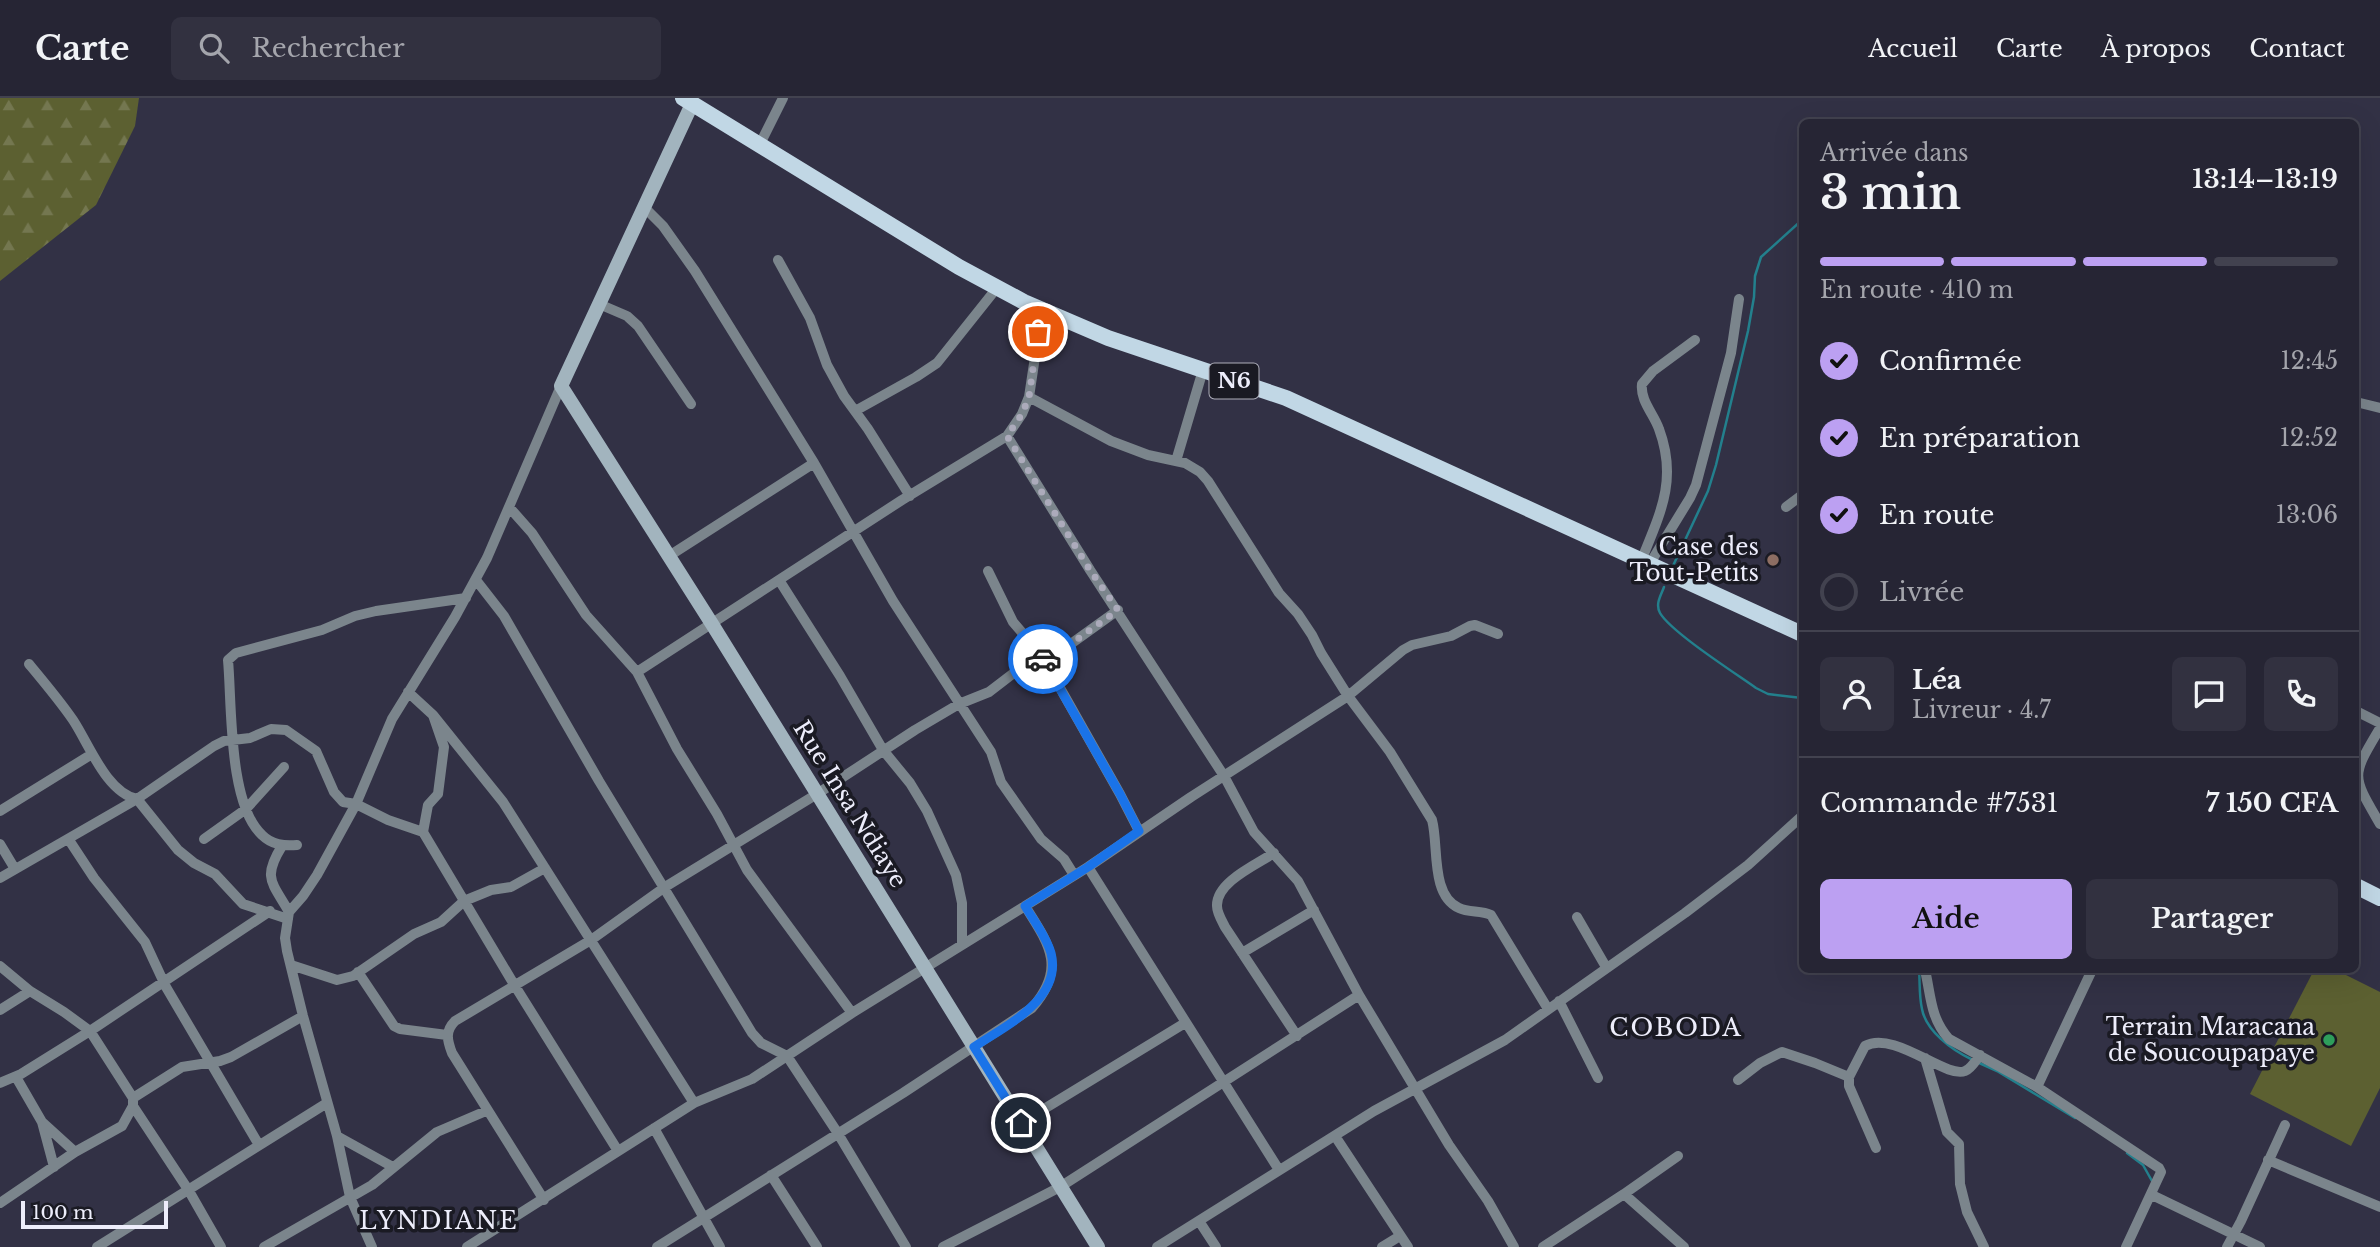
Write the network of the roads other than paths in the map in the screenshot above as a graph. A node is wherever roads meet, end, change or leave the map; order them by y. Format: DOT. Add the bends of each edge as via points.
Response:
graph roads {
  1 [pos="782,98"];
  2 [pos="688,101"];
  3 [pos="759,146"];
  4 [pos="644,207"];
  5 [pos="778,260"];
  6 [pos="996,289"];
  7 [pos="1739,299"];
  8 [pos="598,304"];
  9 [pos="1042,310"];
  10 [pos="1695,340"];
  11 [pos="1203,370"];
  12 [pos="561,386"];
  13 [pos="1029,397"];
  14 [pos="2359,403"];
  15 [pos="691,404"];
  16 [pos="2380,408"];
  17 [pos="855,411"];
  18 [pos="1007,436"];
  19 [pos="1176,461"];
  20 [pos="814,463"];
  21 [pos="909,496"];
  22 [pos="1799,497"];
  23 [pos="509,507"];
  24 [pos="1786,507"];
  25 [pos="855,531"];
  26 [pos="669,556"];
  27 [pos="1645,563"];
  28 [pos="988,571"];
  29 [pos="476,580"];
  30 [pos="779,580"];
  31 [pos="466,597"];
  32 [pos="1118,610"];
  33 [pos="712,624"];
  34 [pos="1799,633"];
  35 [pos="1498,634"];
  36 [pos="1042,656"];
  37 [pos="29,664"];
  38 [pos="637,672"];
  39 [pos="408,692"];
  40 [pos="1348,696"];
  41 [pos="959,704"];
  42 [pos="2359,713"];
  43 [pos="433,715"];
  44 [pos="2380,725"];
  45 [pos="232,740"];
  46 [pos="883,750"];
  47 [pos="92,754"];
  48 [pos="285,767"];
  49 [pos="2359,768"];
  50 [pos="1224,776"];
  51 [pos="2359,785"];
  52 [pos="817,794"];
  53 [pos="138,799"];
  54 [pos="356,804"];
  55 [pos="246,808"];
  56 [pos="0,811"];
  57 [pos="1799,819"];
  58 [pos="2380,824"];
  59 [pos="1139,831"];
  60 [pos="423,832"];
  61 [pos="204,839"];
  62 [pos="69,840"];
  63 [pos="0,844"];
  64 [pos="298,845"];
  65 [pos="282,846"];
  66 [pos="734,846"];
  67 [pos="1274,853"];
  68 [pos="1088,867"];
  69 [pos="545,868"];
  70 [pos="15,869"];
  71 [pos="1074,875"];
  72 [pos="0,878"];
  73 [pos="665,887"];
  74 [pos="2359,888"];
  75 [pos="2380,898"];
  76 [pos="464,901"];
  77 [pos="1025,906"];
  78 [pos="1314,910"];
  79 [pos="270,911"];
  80 [pos="288,915"];
  81 [pos="1577,917"];
  82 [pos="591,940"];
  83 [pos="962,943"];
  84 [pos="1242,953"];
  85 [pos="291,965"];
  86 [pos="0,966"];
  87 [pos="925,967"];
  88 [pos="1606,967"];
  89 [pos="358,972"];
  90 [pos="1926,973"];
  91 [pos="2089,973"];
  92 [pos="164,983"];
  93 [pos="515,986"];
  94 [pos="30,991"];
  95 [pos="1359,995"];
  96 [pos="1559,1002"];
  97 [pos="1548,1009"];
  98 [pos="0,1010"];
  99 [pos="852,1013"];
  100 [pos="303,1016"];
  101 [pos="1185,1023"];
  102 [pos="90,1031"];
  103 [pos="447,1035"];
  104 [pos="1297,1036"];
  105 [pos="974,1047"];
  106 [pos="1980,1055"];
  107 [pos="787,1056"];
  108 [pos="1925,1058"];
  109 [pos="210,1062"];
  110 [pos="16,1077"];
  111 [pos="1849,1077"];
  112 [pos="1598,1078"];
  113 [pos="1738,1080"];
  114 [pos="0,1083"];
  115 [pos="1225,1083"];
  116 [pos="2037,1087"];
  117 [pos="1415,1088"];
  118 [pos="133,1102"];
  119 [pos="327,1103"];
  120 [pos="694,1103"];
  121 [pos="486,1111"];
  122 [pos="41,1122"];
  123 [pos="1021,1123"];
  124 [pos="2285,1125"];
  125 [pos="654,1128"];
  126 [pos="837,1132"];
  127 [pos="337,1136"];
  128 [pos="1335,1136"];
  129 [pos="258,1144"];
  130 [pos="1876,1148"];
  131 [pos="618,1151"];
  132 [pos="75,1152"];
  133 [pos="1678,1156"];
  134 [pos="2268,1160"];
  135 [pos="54,1167"];
  136 [pos="393,1167"];
  137 [pos="1279,1170"];
  138 [pos="771,1175"];
  139 [pos="1060,1187"];
  140 [pos="189,1191"];
  141 [pos="1624,1194"];
  142 [pos="2152,1195"];
  143 [pos="350,1197"];
  144 [pos="544,1200"];
  145 [pos="0,1203"];
  146 [pos="2380,1207"];
  147 [pos="703,1218"];
  148 [pos="1199,1221"];
  149 [pos="2233,1234"];
  150 [pos="1400,1236"];
  151 [pos="97,1247"];
  152 [pos="221,1247"];
  153 [pos="264,1247"];
  154 [pos="372,1247"];
  155 [pos="467,1247"];
  156 [pos="657,1247"];
  157 [pos="720,1247"];
  158 [pos="817,1247"];
  159 [pos="906,1247"];
  160 [pos="943,1247"];
  161 [pos="1097,1247"];
  162 [pos="1157,1247"];
  163 [pos="1216,1247"];
  164 [pos="1382,1247"];
  165 [pos="1408,1247"];
  166 [pos="1514,1247"];
  167 [pos="1543,1247"];
  168 [pos="1684,1247"];
  169 [pos="1984,1247"];
  170 [pos="2126,1247"];
  171 [pos="2227,1247"];
  172 [pos="2260,1247"];
  1 -- 3 [label="street"];
  2 -- 3 [label="main road, N6"];
  2 -- 4 [label="main road"];
  3 -- 6 [label="main road, N6"];
  4 -- 8 [label="main road"];
  4 -- 20 [label="street" via="695,271"];
  5 -- 17 [label="street" via="810,318 827,365"];
  6 -- 9 [label="main road, N6"];
  6 -- 17 [label="street" via="937,363"];
  7 -- 27 [label="street" via="1731,353 1696,485"];
  8 -- 12 [label="main road"];
  8 -- 15 [label="street" via="638,326"];
  9 -- 11 [label="main road, N6"];
  9 -- 13 [label="street"];
  10 -- 27 [label="street" via="1642,384 1643,398 1663,440 1668,477"];
  11 -- 19 [label="street"];
  11 -- 27 [label="main road, N6" via="1286,398"];
  12 -- 23 [label="street"];
  12 -- 26 [label="main road, Rue Insa Ndiaye"];
  13 -- 18 [label="street"];
  13 -- 19 [label="street" via="1111,441"];
  14 -- 16 [label="street"];
  17 -- 21 [label="street"];
  18 -- 21 [label="street"];
  18 -- 32 [label="street"];
  19 -- 40 [label="street" via="1208,481"];
  20 -- 25 [label="street"];
  20 -- 26 [label="street"];
  21 -- 25 [label="street"];
  22 -- 24 [label="street"];
  23 -- 29 [label="street"];
  23 -- 38 [label="street" via="532,533 586,615"];
  25 -- 30 [label="street"];
  25 -- 41 [label="street"];
  26 -- 33 [label="main road, Rue Insa Ndiaye"];
  27 -- 34 [label="main road, N6"];
  28 -- 36 [label="street" via="1013,622"];
  29 -- 31 [label="street"];
  29 -- 73 [label="street" via="504,616"];
  30 -- 33 [label="street"];
  30 -- 46 [label="street"];
  31 -- 39 [label="street"];
  31 -- 45 [label="street" via="355,616 322,630 236,653 228,660"];
  32 -- 36 [label="street" via="1061,651"];
  32 -- 50 [label="street"];
  33 -- 38 [label="street"];
  33 -- 52 [label="main road, Rue Insa Ndiaye"];
  35 -- 40 [label="street" via="1475,625 1412,645"];
  36 -- 41 [label="street" via="989,692"];
  36 -- 59 [label="street"];
  37 -- 47 [label="street" via="62,705"];
  38 -- 66 [label="street"];
  39 -- 43 [label="street"];
  39 -- 54 [label="street"];
  40 -- 50 [label="street"];
  40 -- 97 [label="street" via="1432,820 1434,857 1449,900 1459,908 1491,915"];
  41 -- 46 [label="street"];
  41 -- 71 [label="street" via="991,752 1001,782 1041,839"];
  42 -- 44 [label="street"];
  43 -- 60 [label="street" via="444,757 438,794 428,805"];
  43 -- 69 [label="street" via="503,802"];
  44 -- 49 [label="street"];
  45 -- 53 [label="street" via="214,746"];
  45 -- 54 [label="street" via="271,729 286,730 316,751 343,802"];
  45 -- 55 [label="street"];
  46 -- 52 [label="street"];
  46 -- 83 [label="street" via="911,783 956,875 962,903"];
  47 -- 53 [label="street" via="119,789"];
  47 -- 56 [label="street"];
  48 -- 55 [label="street"];
  50 -- 59 [label="street"];
  50 -- 67 [label="street" via="1254,832"];
  51 -- 58 [label="street"];
  52 -- 66 [label="street"];
  52 -- 87 [label="main road, Rue Insa Ndiaye"];
  53 -- 62 [label="street"];
  53 -- 79 [label="street" via="178,850 215,874 243,904"];
  54 -- 60 [label="street"];
  54 -- 80 [label="street" via="317,875"];
  55 -- 61 [label="street"];
  55 -- 65 [label="street" via="264,838"];
  57 -- 88 [label="street" via="1748,865"];
  59 -- 68 [label="street"];
  60 -- 76 [label="street"];
  62 -- 70 [label="street"];
  62 -- 92 [label="street" via="145,942"];
  63 -- 70 [label="street"];
  64 -- 65 [label="street"];
  65 -- 80 [label="street" via="270,872"];
  66 -- 73 [label="street"];
  66 -- 99 [label="street"];
  67 -- 78 [label="street" via="1298,881"];
  67 -- 84 [label="street" via="1224,886 1218,895 1217,908"];
  68 -- 71 [label="street"];
  68 -- 101 [label="street"];
  69 -- 76 [label="street" via="511,887"];
  69 -- 82 [label="street"];
  70 -- 72 [label="street"];
  71 -- 77 [label="street"];
  73 -- 82 [label="street"];
  73 -- 107 [label="street" via="752,1033"];
  74 -- 75 [label="main road"];
  76 -- 89 [label="street" via="441,922 414,934"];
  76 -- 93 [label="street"];
  77 -- 83 [label="street"];
  77 -- 105 [label="street" via="1050,950 1051,977 1032,1008"];
  78 -- 84 [label="street"];
  78 -- 95 [label="street"];
  79 -- 80 [label="street"];
  79 -- 92 [label="street"];
  80 -- 85 [label="street" via="285,938"];
  81 -- 88 [label="street"];
  82 -- 93 [label="street"];
  82 -- 120 [label="street"];
  83 -- 87 [label="street"];
  84 -- 104 [label="street"];
  85 -- 89 [label="street" via="337,981"];
  85 -- 100 [label="street"];
  86 -- 94 [label="street"];
  87 -- 99 [label="street"];
  87 -- 105 [label="main road, Rue Insa Ndiaye"];
  88 -- 96 [label="street"];
  89 -- 103 [label="street" via="394,1026"];
  90 -- 106 [label="street" via="1940,1029"];
  91 -- 116 [label="street"];
  92 -- 102 [label="street"];
  92 -- 109 [label="street"];
  93 -- 103 [label="street" via="455,1021"];
  93 -- 131 [label="street"];
  94 -- 98 [label="street"];
  94 -- 102 [label="street"];
  95 -- 104 [label="street"];
  95 -- 117 [label="street"];
  96 -- 97 [label="street"];
  96 -- 112 [label="street"];
  97 -- 117 [label="street" via="1489,1050"];
  99 -- 107 [label="street"];
  100 -- 109 [label="street" via="231,1057"];
  100 -- 119 [label="street"];
  101 -- 115 [label="street"];
  101 -- 123 [label="street"];
  102 -- 110 [label="street"];
  102 -- 118 [label="street"];
  103 -- 121 [label="street" via="452,1053"];
  104 -- 115 [label="street"];
  105 -- 123 [label="main road, Rue Insa Ndiaye"];
  105 -- 126 [label="street"];
  106 -- 108 [label="street" via="1963,1072"];
  106 -- 116 [label="street"];
  107 -- 120 [label="street" via="752,1079"];
  107 -- 126 [label="street"];
  108 -- 111 [label="street" via="1898,1046 1868,1043"];
  108 -- 169 [label="street" via="1947,1132 1959,1144 1960,1184"];
  109 -- 118 [label="street" via="182,1067"];
  109 -- 129 [label="street"];
  110 -- 114 [label="street"];
  110 -- 122 [label="street"];
  111 -- 113 [label="street" via="1782,1052"];
  111 -- 130 [label="street"];
  115 -- 137 [label="street"];
  115 -- 139 [label="street"];
  116 -- 142 [label="street" via="2155,1163 2161,1172"];
  117 -- 128 [label="street"];
  117 -- 166 [label="street"];
  118 -- 132 [label="street" via="122,1126"];
  118 -- 140 [label="street"];
  119 -- 127 [label="street"];
  119 -- 129 [label="street"];
  120 -- 125 [label="street"];
  121 -- 136 [label="street" via="437,1132"];
  121 -- 144 [label="street"];
  122 -- 132 [label="street"];
  122 -- 135 [label="street"];
  123 -- 139 [label="main road, Rue Insa Ndiaye"];
  124 -- 134 [label="street"];
  125 -- 131 [label="street"];
  125 -- 147 [label="street"];
  126 -- 138 [label="street"];
  126 -- 159 [label="street"];
  127 -- 136 [label="street"];
  127 -- 143 [label="street"];
  128 -- 137 [label="street"];
  128 -- 150 [label="street"];
  129 -- 140 [label="street"];
  131 -- 144 [label="street"];
  132 -- 135 [label="street"];
  133 -- 141 [label="street"];
  134 -- 146 [label="street"];
  134 -- 149 [label="street"];
  135 -- 145 [label="street"];
  136 -- 143 [label="street"];
  137 -- 148 [label="street"];
  138 -- 147 [label="street"];
  138 -- 158 [label="street"];
  139 -- 160 [label="street"];
  139 -- 161 [label="main road, Rue Insa Ndiaye"];
  140 -- 151 [label="street"];
  140 -- 152 [label="street"];
  141 -- 167 [label="street"];
  141 -- 168 [label="street"];
  142 -- 149 [label="street"];
  142 -- 170 [label="street"];
  143 -- 153 [label="street"];
  143 -- 154 [label="street"];
  144 -- 155 [label="street"];
  147 -- 156 [label="street"];
  147 -- 157 [label="street"];
  148 -- 162 [label="street"];
  148 -- 163 [label="street"];
  149 -- 171 [label="street"];
  149 -- 172 [label="street"];
  150 -- 164 [label="street"];
  150 -- 165 [label="street"];
}
